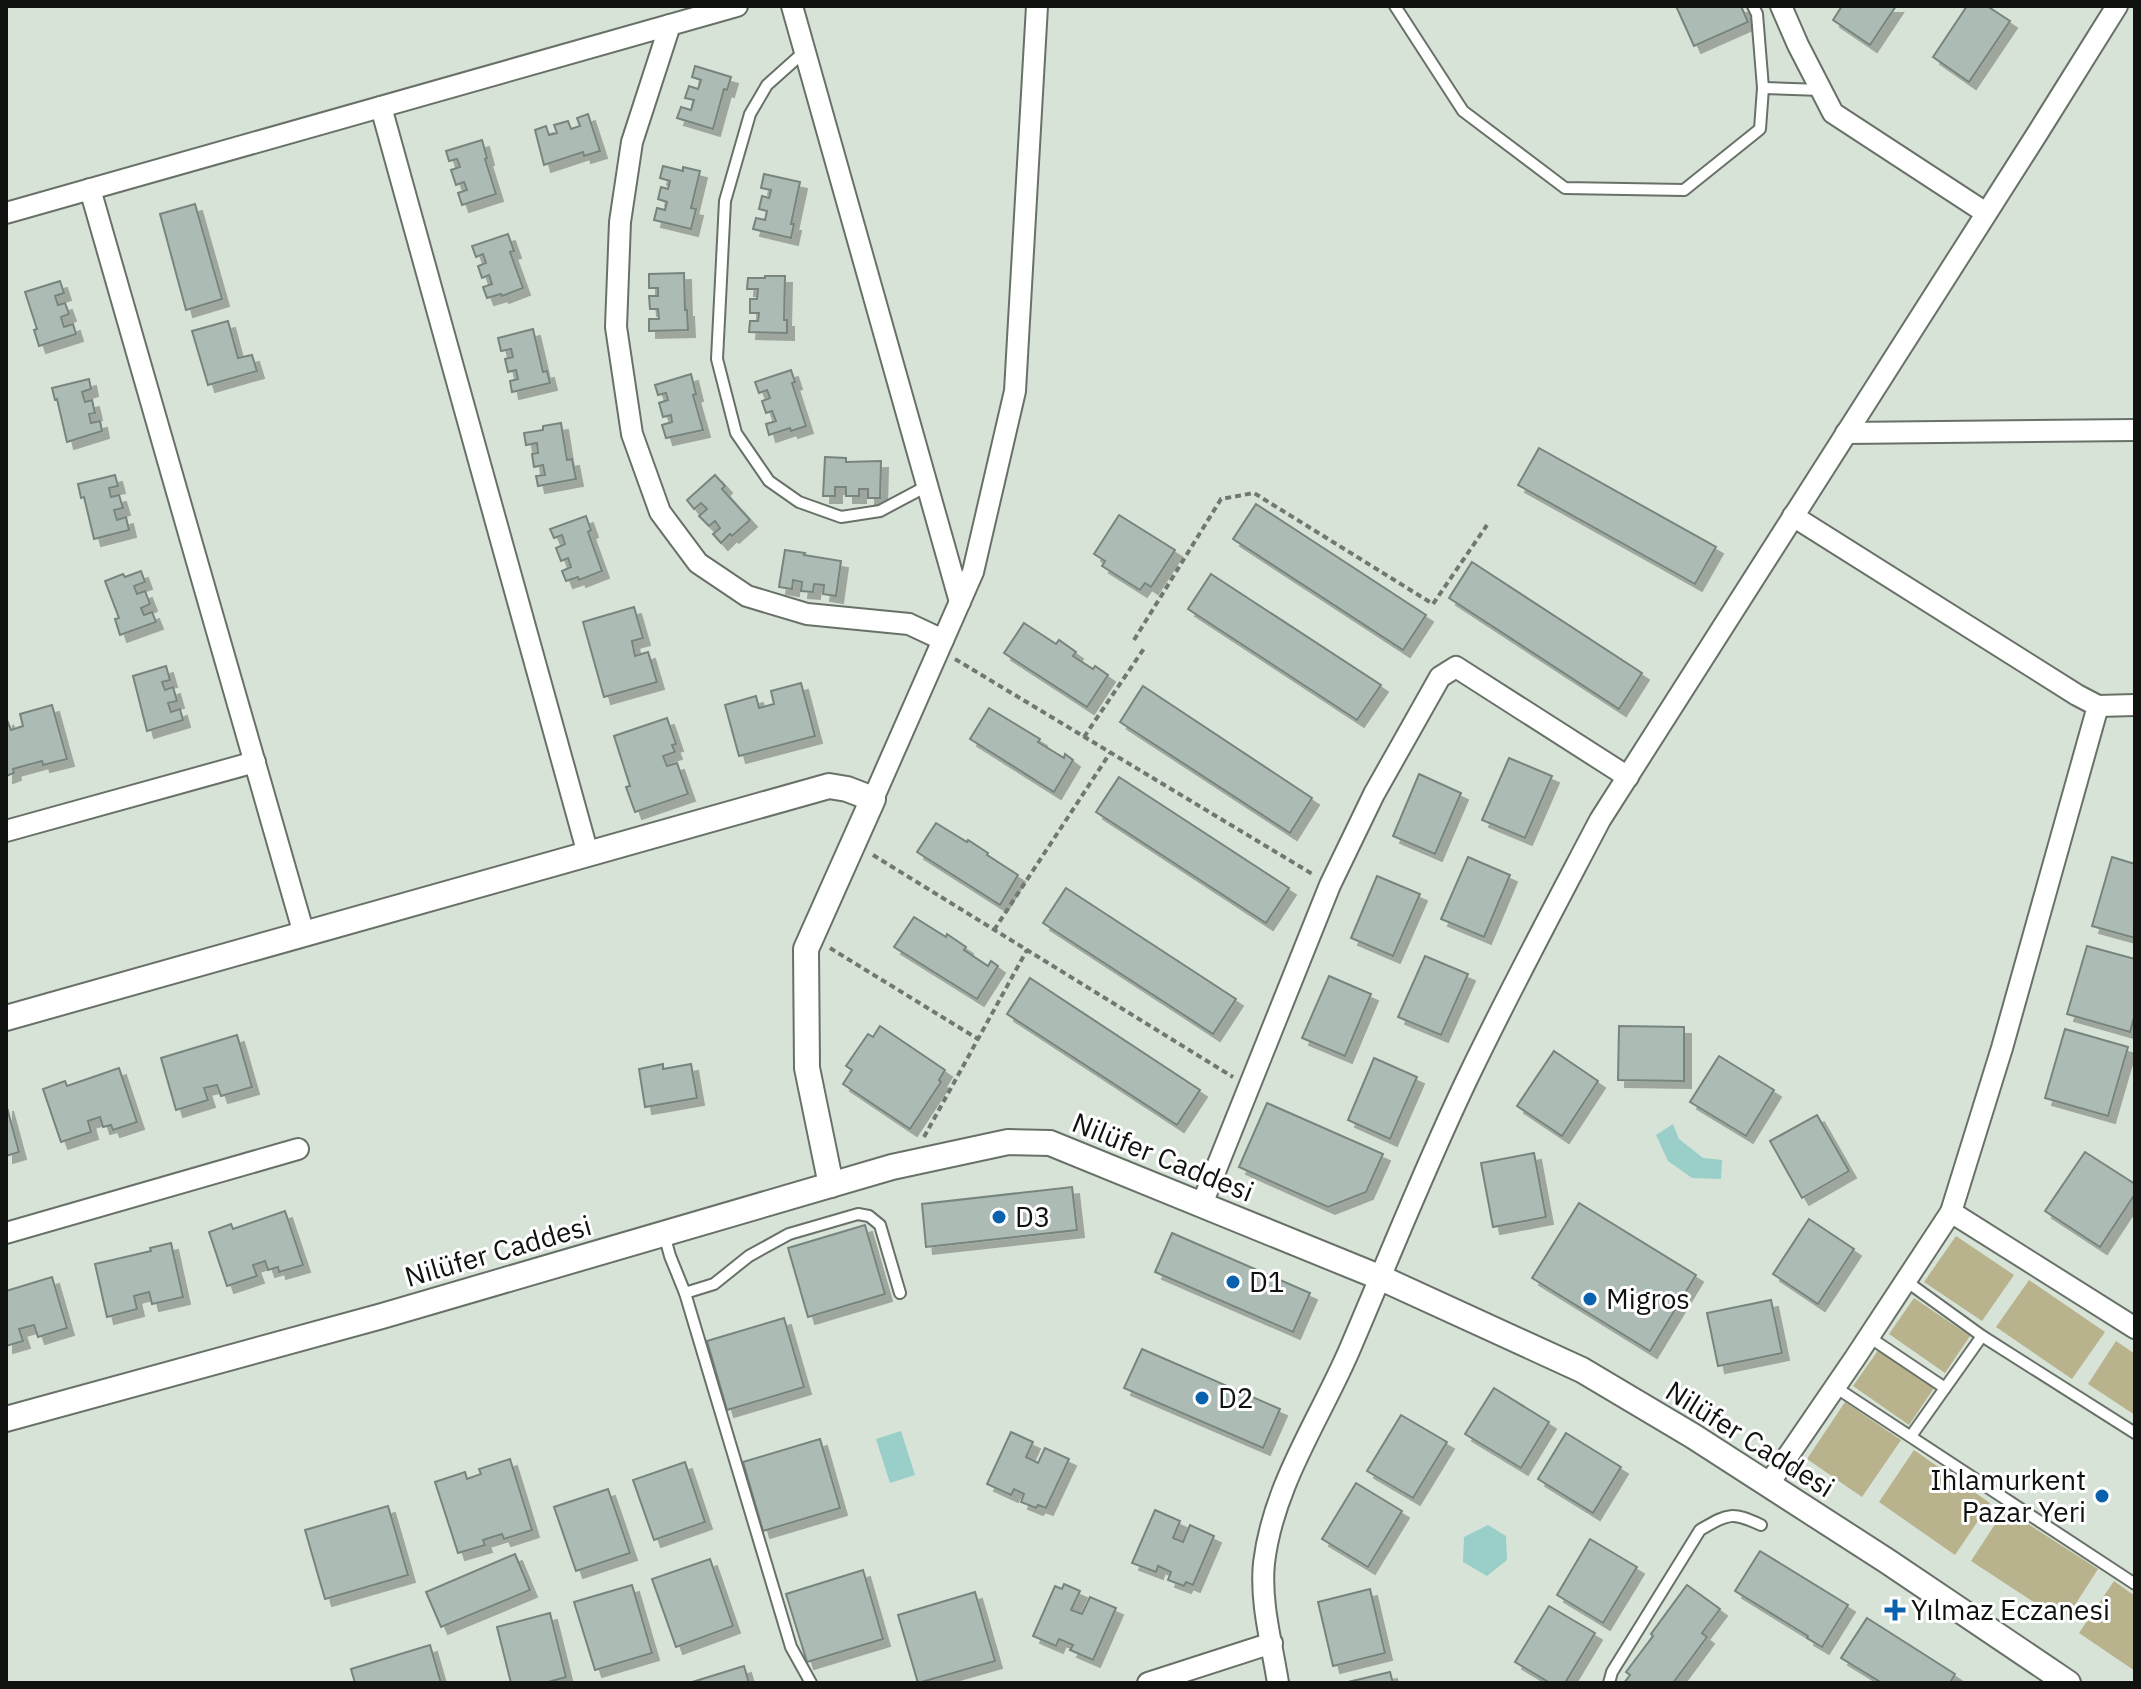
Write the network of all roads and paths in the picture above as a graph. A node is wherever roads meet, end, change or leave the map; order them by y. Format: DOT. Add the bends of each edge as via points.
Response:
graph roads {
  1 [pos="737,6"];
  2 [pos="792,6"];
  3 [pos="1037,6"];
  4 [pos="1395,6"];
  5 [pos="1753,6"];
  6 [pos="1781,6"];
  7 [pos="2117,6"];
  8 [pos="670,25"];
  9 [pos="805,51"];
  10 [pos="1763,88"];
  11 [pos="1821,90"];
  12 [pos="381,107"];
  13 [pos="90,189"];
  14 [pos="6,213"];
  15 [pos="1986,213"];
  16 [pos="2135,430"];
  17 [pos="1846,433"];
  18 [pos="927,486"];
  19 [pos="1793,516"];
  20 [pos="1487,525"];
  21 [pos="960,602"];
  22 [pos="1134,640"];
  23 [pos="941,645"];
  24 [pos="1145,647"];
  25 [pos="2135,705"];
  26 [pos="2098,706"];
  27 [pos="1084,737"];
  28 [pos="1110,753"];
  29 [pos="255,762"];
  30 [pos="1628,777"];
  31 [pos="873,799"];
  32 [pos="6,831"];
  33 [pos="853,843"];
  34 [pos="588,854"];
  35 [pos="1330,885"];
  36 [pos="994,930"];
  37 [pos="304,934"];
  38 [pos="811,936"];
  39 [pos="1027,950"];
  40 [pos="6,1018"];
  41 [pos="978,1039"];
  42 [pos="1249,1087"];
  43 [pos="298,1149"];
  44 [pos="910,1163"];
  45 [pos="831,1185"];
  46 [pos="1202,1204"];
  47 [pos="1951,1212"];
  48 [pos="6,1233"];
  49 [pos="664,1234"];
  50 [pos="1379,1277"];
  51 [pos="1906,1281"];
  52 [pos="685,1293"];
  53 [pos="900,1293"];
  54 [pos="2135,1328"];
  55 [pos="1982,1336"];
  56 [pos="1869,1337"];
  57 [pos="1835,1387"];
  58 [pos="1945,1388"];
  59 [pos="6,1419"];
  60 [pos="2135,1433"];
  61 [pos="1911,1436"];
  62 [pos="1768,1485"];
  63 [pos="1761,1525"];
  64 [pos="2135,1584"];
  65 [pos="1272,1643"];
  66 [pos="811,1683"];
  67 [pos="1148,1683"];
  68 [pos="1278,1683"];
  69 [pos="1609,1683"];
  70 [pos="2068,1683"];
  1 -- 8 [label="street"];
  2 -- 9 [label="street"];
  3 -- 21 [label="street" via="1015,391 973,572"];
  4 -- 10 [label="lane" via="1463,111 1565,188 1684,190 1760,129"];
  5 -- 10 [label="lane"];
  6 -- 11 [label="street"];
  7 -- 15 [label="street"];
  8 -- 12 [label="street"];
  8 -- 23 [label="street" via="632,142 620,222 616,327 632,434 660,512 698,563 747,596 807,614 909,624"];
  9 -- 18 [label="street"];
  9 -- 18 [label="lane" via="767,85 750,114 725,201 717,359 736,433 769,481 799,502 841,517 880,511"];
  10 -- 11 [label="lane"];
  11 -- 15 [label="street" via="1833,113"];
  12 -- 13 [label="street"];
  12 -- 34 [label="street"];
  13 -- 14 [label="street"];
  13 -- 29 [label="street"];
  15 -- 17 [label="street"];
  16 -- 17 [label="street"];
  17 -- 19 [label="street"];
  18 -- 21 [label="street"];
  19 -- 26 [label="street"];
  19 -- 30 [label="street"];
  20 -- 22 [label="path" via="1433,604 1254,493 1221,499"];
  21 -- 23 [label="street"];
  23 -- 27 [label="path"];
  23 -- 31 [label="street"];
  24 -- 27 [label="path"];
  25 -- 26 [label="street"];
  26 -- 47 [label="street"];
  27 -- 28 [label="path"];
  28 -- 35 [label="path"];
  28 -- 36 [label="path"];
  29 -- 32 [label="street"];
  29 -- 37 [label="street"];
  30 -- 35 [label="street" via="1456,667 1440,677"];
  30 -- 50 [label="street" via="1593,833 1469,1075"];
  31 -- 33 [label="street"];
  31 -- 34 [label="street" via="829,786"];
  33 -- 36 [label="path"];
  33 -- 38 [label="street"];
  34 -- 37 [label="street"];
  35 -- 42 [label="street"];
  36 -- 39 [label="path"];
  37 -- 40 [label="street"];
  38 -- 41 [label="path"];
  38 -- 45 [label="street" via="806,949 807,1068"];
  39 -- 41 [label="path"];
  39 -- 42 [label="path"];
  41 -- 44 [label="path"];
  42 -- 46 [label="street"];
  43 -- 48 [label="street"];
  44 -- 45 [label="street, Nilüfer Caddesi"];
  44 -- 46 [label="street, Nilüfer Caddesi" via="1008,1142 1050,1143"];
  45 -- 49 [label="street, Nilüfer Caddesi"];
  46 -- 50 [label="street, Nilüfer Caddesi"];
  47 -- 51 [label="street"];
  47 -- 54 [label="street"];
  49 -- 52 [label="lane"];
  49 -- 59 [label="street, Nilüfer Caddesi"];
  50 -- 62 [label="street, Nilüfer Caddesi" via="1582,1370"];
  50 -- 65 [label="street" via="1287,1479 1272,1527 1264,1563"];
  51 -- 55 [label="lane"];
  51 -- 56 [label="street"];
  52 -- 53 [label="lane" via="714,1284 789,1234 858,1214 880,1225"];
  52 -- 66 [label="lane" via="791,1647"];
  55 -- 58 [label="lane"];
  55 -- 60 [label="lane"];
  56 -- 57 [label="street"];
  56 -- 58 [label="lane"];
  57 -- 61 [label="lane"];
  57 -- 62 [label="street"];
  58 -- 61 [label="lane"];
  61 -- 64 [label="lane"];
  62 -- 70 [label="street, Nilüfer Caddesi"];
  63 -- 69 [label="lane" via="1740,1515 1723,1517 1700,1530"];
  65 -- 67 [label="street"];
  65 -- 68 [label="street"];
}
